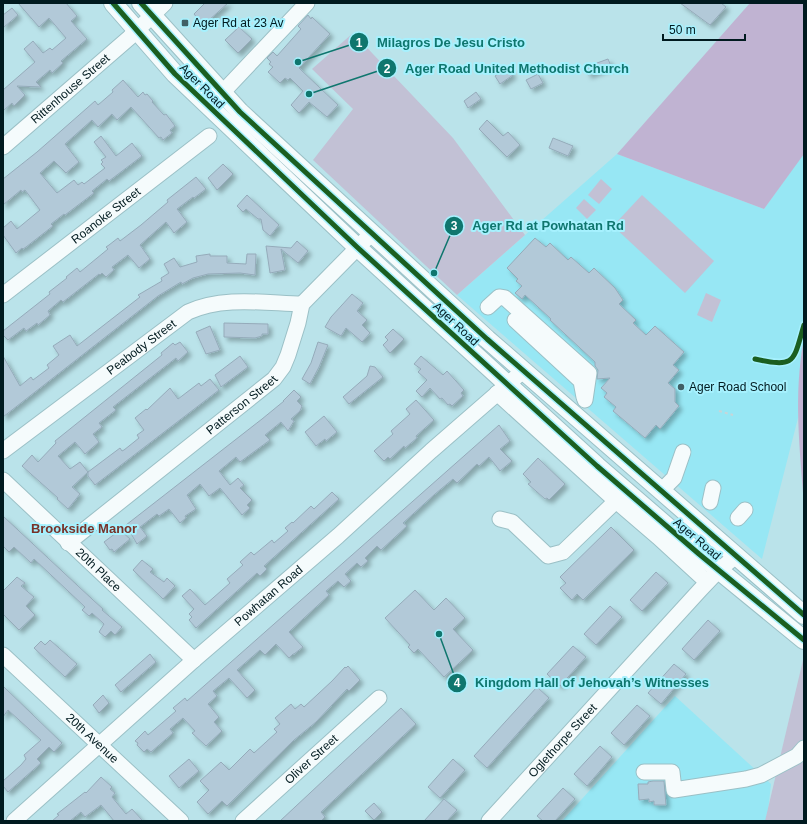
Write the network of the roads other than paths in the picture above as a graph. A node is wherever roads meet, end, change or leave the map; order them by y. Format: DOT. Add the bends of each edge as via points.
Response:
graph roads {
  1 [pos="113,3"];
  2 [pos="165,3"];
  3 [pos="307,3"];
  4 [pos="147,9"];
  5 [pos="137,30"];
  6 [pos="228,87"];
  7 [pos="209,136"];
  8 [pos="3,147"];
  9 [pos="372,233"];
  10 [pos="357,247"];
  11 [pos="3,295"];
  12 [pos="493,302"];
  13 [pos="302,304"];
  14 [pos="523,370"];
  15 [pos="502,389"];
  16 [pos="585,400"];
  17 [pos="3,451"];
  18 [pos="683,452"];
  19 [pos="3,480"];
  20 [pos="661,491"];
  21 [pos="616,501"];
  22 [pos="500,519"];
  23 [pos="68,543"];
  24 [pos="736,556"];
  25 [pos="713,576"];
  26 [pos="804,615"];
  27 [pos="804,640"];
  28 [pos="3,655"];
  29 [pos="194,660"];
  30 [pos="378,698"];
  31 [pos="99,744"];
  32 [pos="804,748"];
  33 [pos="644,772"];
  34 [pos="14,821"];
  35 [pos="181,821"];
  36 [pos="244,821"];
  37 [pos="489,821"];
  1 -- 5 [label="main road, Ager Road"];
  2 -- 4 [label="street, Rittenhouse Street"];
  3 -- 6 [label="street"];
  4 -- 5 [label="street, Rittenhouse Street"];
  4 -- 6 [label="main road, Ager Road"];
  5 -- 8 [label="street, Rittenhouse Street"];
  5 -- 10 [label="main road, Ager Road" via="175,74"];
  6 -- 9 [label="main road, Ager Road" via="240,112"];
  7 -- 11 [label="street, Roanoke Street"];
  9 -- 10 [label="street"];
  9 -- 14 [label="main road, Ager Road"];
  10 -- 13 [label="street"];
  10 -- 15 [label="main road, Ager Road"];
  12 -- 16 [label="street" via="505,298 589,373"];
  13 -- 17 [label="street, Peabody Street" via="221,303 188,312"];
  13 -- 23 [label="street, Patterson Street" via="288,356 274,379"];
  14 -- 15 [label="street, Powhatan Road"];
  14 -- 20 [label="main road, Ager Road"];
  15 -- 21 [label="street, Ager Road"];
  15 -- 25 [label="main road, Ager Road" via="597,466"];
  15 -- 29 [label="street, Powhatan Road" via="338,536"];
  18 -- 20 [label="street" via="674,478"];
  19 -- 23 [label="street, 20th Place"];
  20 -- 24 [label="main road, Ager Road"];
  21 -- 22 [label="street" via="563,552 548,556 512,522"];
  21 -- 25 [label="street, Ager Road" via="658,537"];
  23 -- 29 [label="street, 20th Place"];
  24 -- 25 [label="street, Oglethorpe Street"];
  24 -- 26 [label="main road, Ager Road"];
  25 -- 27 [label="main road, Ager Road"];
  25 -- 37 [label="street, Oglethorpe Street"];
  28 -- 31 [label="street, 20th Avenue"];
  29 -- 31 [label="street, Powhatan Road"];
  30 -- 36 [label="street, Oliver Street"];
  31 -- 34 [label="street, Powhatan Road"];
  31 -- 35 [label="street, 20th Avenue"];
  32 -- 33 [label="street" via="797,756 761,775 674,790 672,772"];
}
